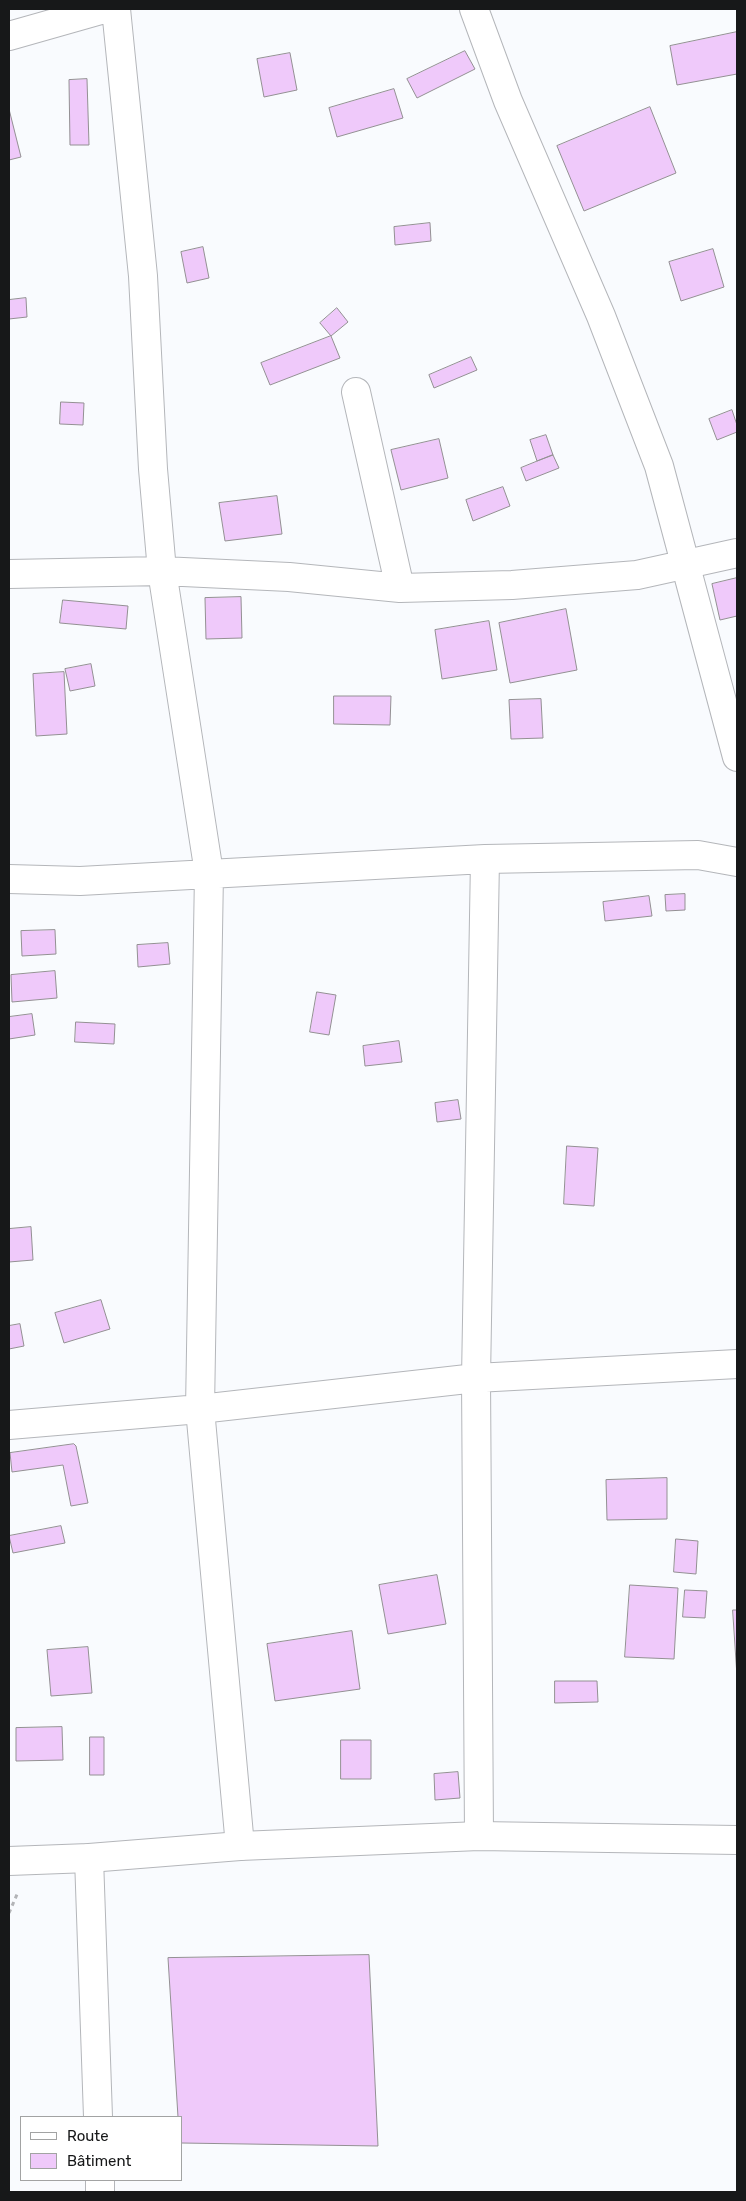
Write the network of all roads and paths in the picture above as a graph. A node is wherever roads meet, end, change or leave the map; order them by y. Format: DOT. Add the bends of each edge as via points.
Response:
graph roads {
  1 [pos="104,9"];
  2 [pos="116,9"];
  3 [pos="474,9"];
  4 [pos="9,36"];
  5 [pos="356,392"];
  6 [pos="737,553"];
  7 [pos="685,566"];
  8 [pos="162,571"];
  9 [pos="9,574"];
  10 [pos="400,588"];
  11 [pos="737,757"];
  12 [pos="485,859"];
  13 [pos="737,862"];
  14 [pos="209,873"];
  15 [pos="9,879"];
  16 [pos="737,1364"];
  17 [pos="476,1378"];
  18 [pos="200,1409"];
  19 [pos="9,1424"];
  20 [pos="479,1836"];
  21 [pos="737,1840"];
  22 [pos="240,1846"];
  23 [pos="90,1858"];
  24 [pos="9,1861"];
  25 [pos="98,2116"];
  1 -- 4 [label="street"];
  2 -- 8 [label="street" via="143,276"];
  3 -- 7 [label="street" via="508,101 600,316 659,466"];
  5 -- 10 [label="street"];
  6 -- 7 [label="street"];
  7 -- 10 [label="street" via="637,575 512,586"];
  7 -- 11 [label="street"];
  8 -- 9 [label="street"];
  8 -- 10 [label="street" via="290,577"];
  8 -- 14 [label="street"];
  12 -- 13 [label="street" via="698,855"];
  12 -- 14 [label="street"];
  12 -- 17 [label="street"];
  14 -- 15 [label="street" via="80,881"];
  14 -- 18 [label="street"];
  16 -- 17 [label="street"];
  17 -- 18 [label="street"];
  17 -- 20 [label="street"];
  18 -- 19 [label="street"];
  18 -- 22 [label="street"];
  20 -- 21 [label="street"];
  20 -- 22 [label="street"];
  22 -- 23 [label="street"];
  23 -- 24 [label="street"];
  23 -- 25 [label="street"];
}
